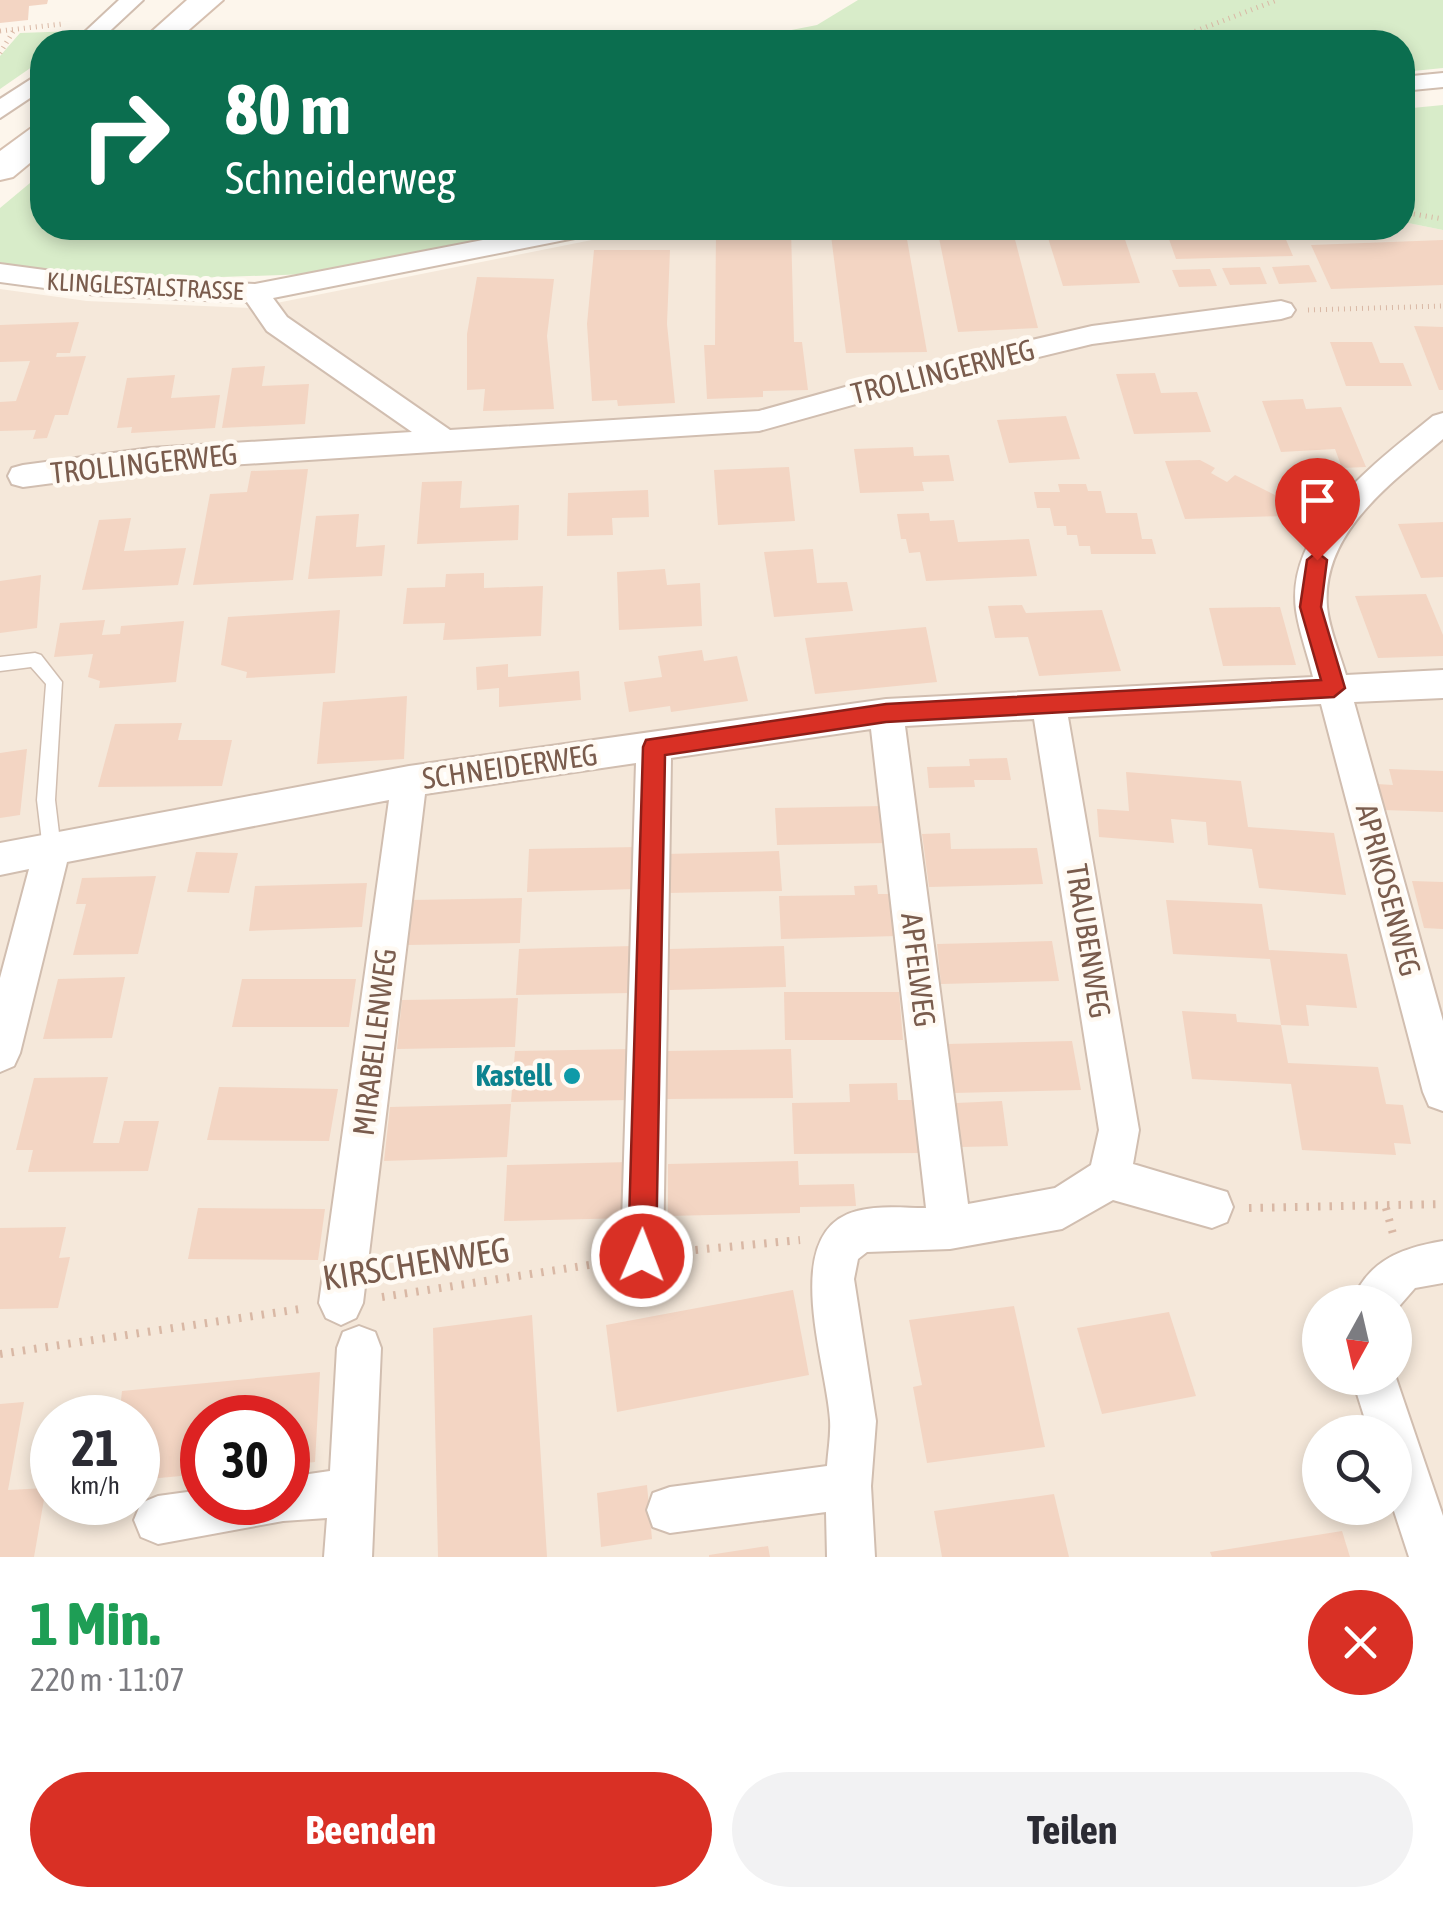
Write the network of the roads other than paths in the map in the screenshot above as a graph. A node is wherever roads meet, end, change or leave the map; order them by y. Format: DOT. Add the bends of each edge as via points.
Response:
graph roads {
  1 [pos="132,0"];
  2 [pos="208,0"];
  3 [pos="85,30"];
  4 [pos="171,30"];
  5 [pos="1443,80"];
  6 [pos="1415,83"];
  7 [pos="30,89"];
  8 [pos="0,112"];
  9 [pos="30,145"];
  10 [pos="0,169"];
  11 [pos="524,240"];
  12 [pos="0,272"];
  13 [pos="255,293"];
  14 [pos="1281,310"];
  15 [pos="1443,423"];
  16 [pos="444,440"];
  17 [pos="23,476"];
  18 [pos="0,664"];
  19 [pos="1443,684"];
  20 [pos="1334,688"];
  21 [pos="1048,702"];
  22 [pos="886,713"];
  23 [pos="654,747"];
  24 [pos="408,782"];
  25 [pos="52,850"];
  26 [pos="0,859"];
  27 [pos="0,1054"];
  28 [pos="1443,1092"];
  29 [pos="1108,1178"];
  30 [pos="1212,1208"];
  31 [pos="950,1228"];
  32 [pos="642,1256"];
  33 [pos="1443,1262"];
  34 [pos="1389,1285"];
  35 [pos="341,1303"];
  36 [pos="359,1348"];
  37 [pos="848,1486"];
  38 [pos="352,1490"];
  39 [pos="1412,1493"];
  40 [pos="310,1497"];
  41 [pos="670,1510"];
  42 [pos="348,1557"];
  43 [pos="851,1557"];
  44 [pos="1433,1557"];
  1 -- 3 [label="street"];
  2 -- 4 [label="street"];
  5 -- 6 [label="street"];
  7 -- 8 [label="street"];
  9 -- 10 [label="street"];
  11 -- 13 [label="street, KLINGLESTALSTRASSE"];
  12 -- 13 [label="street, KLINGLESTALSTRASSE" via="97,286"];
  13 -- 16 [label="street" via="277,324"];
  14 -- 16 [label="street, TROLLINGERWEG" via="1092,335 759,421"];
  15 -- 20 [label="street, APRIKOSENWEG" via="1357,495 1317,560 1311,607"];
  16 -- 17 [label="street, TROLLINGERWEG" via="152,459"];
  18 -- 25 [label="lane" via="35,660 54,682 46,800"];
  19 -- 20 [label="street, SCHNEIDERWEG"];
  20 -- 21 [label="street, SCHNEIDERWEG"];
  20 -- 28 [label="street, APRIKOSENWEG"];
  21 -- 22 [label="street, SCHNEIDERWEG"];
  21 -- 29 [label="street, TRAUBENWEG" via="1119,1130"];
  22 -- 23 [label="street, SCHNEIDERWEG"];
  22 -- 31 [label="street, APFELWEG"];
  23 -- 24 [label="street, SCHNEIDERWEG"];
  23 -- 32 [label="street"];
  24 -- 25 [label="street, SCHNEIDERWEG"];
  24 -- 35 [label="street, MIRABELLENWEG"];
  25 -- 26 [label="street, SCHNEIDERWEG"];
  25 -- 27 [label="street"];
  29 -- 30 [label="street"];
  29 -- 31 [label="street" via="1062,1208"];
  31 -- 37 [label="street" via="859,1231 840,1246 832,1279 854,1422"];
  33 -- 34 [label="street" via="1404,1269"];
  36 -- 38 [label="street"];
  37 -- 41 [label="street"];
  37 -- 43 [label="street"];
  38 -- 40 [label="street"];
  38 -- 42 [label="street"];
  39 -- 44 [label="street"];
}
